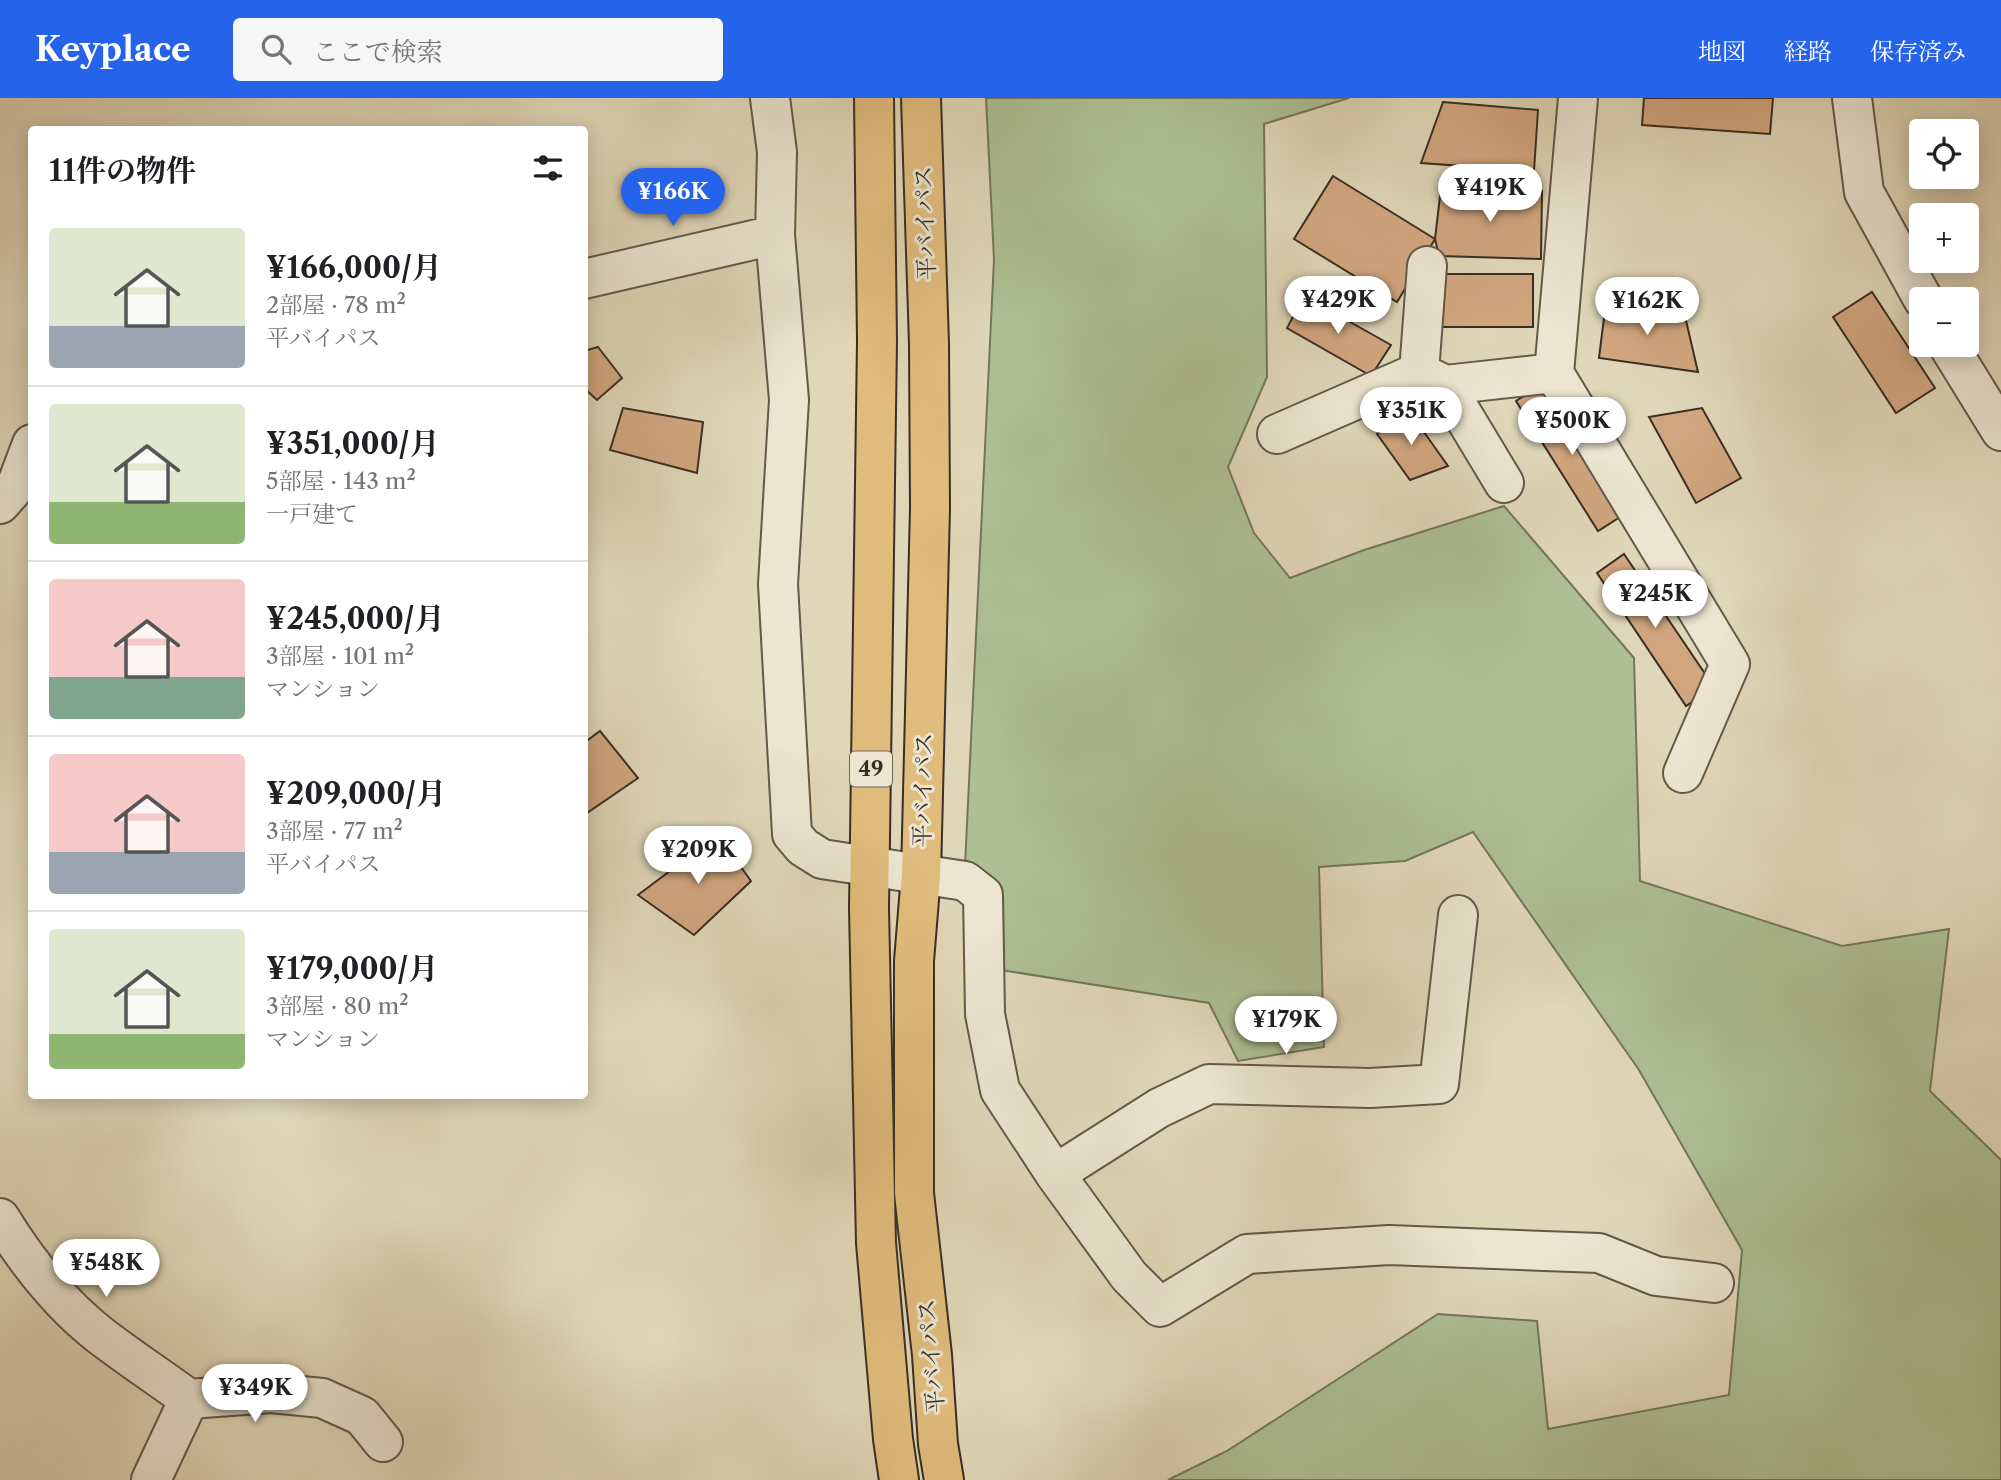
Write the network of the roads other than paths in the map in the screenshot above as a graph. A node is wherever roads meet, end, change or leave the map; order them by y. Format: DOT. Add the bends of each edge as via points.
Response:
graph roads {
  1 [pos="770,98"];
  2 [pos="874,98"];
  3 [pos="921,98"];
  4 [pos="1578,98"];
  5 [pos="1852,98"];
  6 [pos="775,235"];
  7 [pos="1427,266"];
  8 [pos="588,278"];
  9 [pos="1916,287"];
  10 [pos="1955,357"];
  11 [pos="1554,373"];
  12 [pos="1432,379"];
  13 [pos="2001,431"];
  14 [pos="1277,434"];
  15 [pos="28,454"];
  16 [pos="1504,483"];
  17 [pos="0,504"];
  18 [pos="1683,773"];
  19 [pos="870,867"];
  20 [pos="921,875"];
  21 [pos="1458,915"];
  22 [pos="1055,1174"];
  23 [pos="0,1218"];
  24 [pos="1714,1283"];
  25 [pos="189,1399"];
  26 [pos="383,1442"];
  27 [pos="941,1462"];
  28 [pos="151,1480"];
  29 [pos="900,1480"];
  1 -- 6 [label="street" via="777,152"];
  2 -- 19 [label="highway, 平バイパス / 49" via="877,341"];
  3 -- 20 [label="highway, 平バイパス / 49" via="930,508"];
  4 -- 11 [label="street"];
  5 -- 9 [label="street" via="1864,192"];
  6 -- 8 [label="street"];
  6 -- 19 [label="street" via="789,400 778,584 792,834 822,859"];
  7 -- 12 [label="street"];
  10 -- 13 [label="street"];
  11 -- 12 [label="street"];
  11 -- 18 [label="street" via="1730,664"];
  12 -- 14 [label="street"];
  12 -- 16 [label="street"];
  15 -- 17 [label="street" via="16,486"];
  19 -- 20 [label="street"];
  19 -- 29 [label="highway, 平バイパス / 49" via="876,1243 892,1439"];
  20 -- 22 [label="street" via="965,881 983,895 985,1014 1000,1090"];
  20 -- 27 [label="highway, 平バイパス / 49" via="914,961 914,1193"];
  21 -- 22 [label="street" via="1439,1084 1370,1088 1209,1084 1159,1108"];
  22 -- 24 [label="street" via="1129,1276 1160,1307 1247,1254 1390,1245 1599,1253 1656,1276"];
  23 -- 25 [label="street" via="20,1252 63,1300 100,1335"];
  25 -- 26 [label="street" via="271,1393 323,1398 362,1416"];
  25 -- 28 [label="street"];
}
